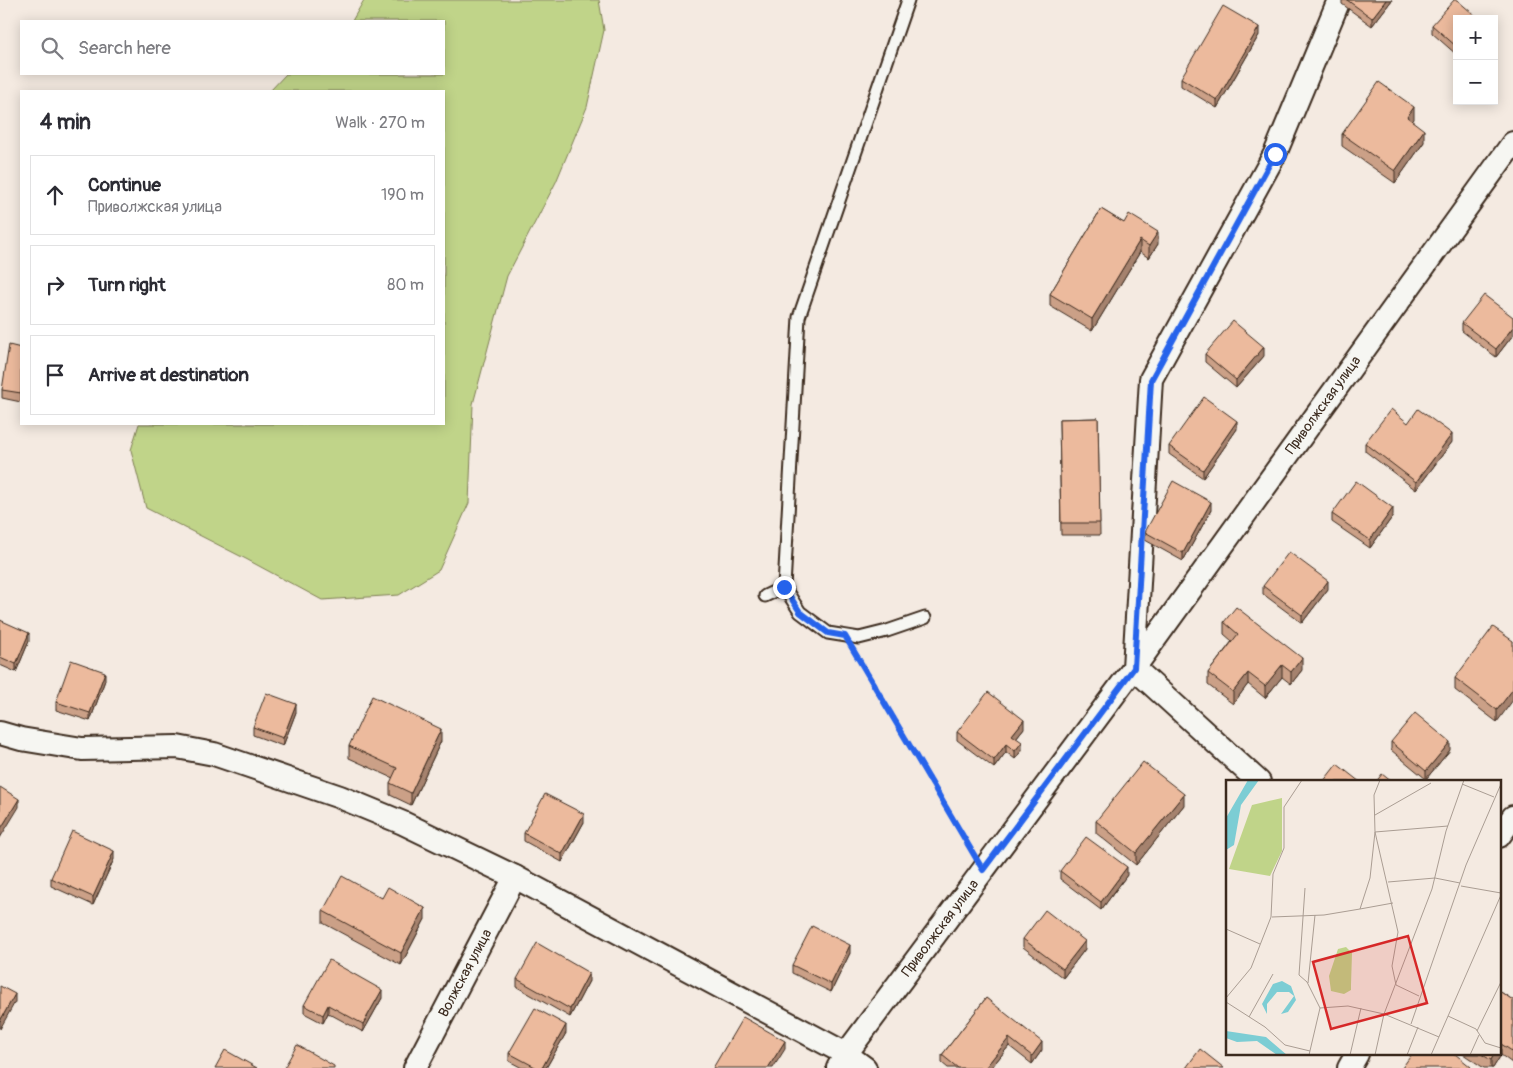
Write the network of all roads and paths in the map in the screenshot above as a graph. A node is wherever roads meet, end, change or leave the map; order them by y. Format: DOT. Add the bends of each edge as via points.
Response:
graph roads {
  1 [pos="908,0"];
  2 [pos="1339,0"];
  3 [pos="1513,143"];
  4 [pos="784,587"];
  5 [pos="765,596"];
  6 [pos="925,618"];
  7 [pos="845,636"];
  8 [pos="1134,668"];
  9 [pos="0,734"];
  10 [pos="1257,780"];
  11 [pos="1513,817"];
  12 [pos="1500,835"];
  13 [pos="983,870"];
  14 [pos="516,877"];
  15 [pos="1356,1056"];
  16 [pos="842,1061"];
  17 [pos="415,1068"];
  18 [pos="865,1068"];
  19 [pos="1348,1068"];
  1 -- 4 [label="lane" via="799,317"];
  2 -- 8 [label="street" via="1275,154 1151,380"];
  3 -- 8 [label="street, Приволжская улица"];
  4 -- 5 [label="lane"];
  4 -- 7 [label="lane" via="800,612 828,633"];
  6 -- 7 [label="lane" via="859,638"];
  7 -- 13 [label="path"];
  8 -- 10 [label="street"];
  8 -- 13 [label="street, Приволжская улица"];
  9 -- 14 [label="street" via="82,749 177,747 214,754 340,797"];
  11 -- 12 [label="street"];
  13 -- 16 [label="street, Приволжская улица"];
  14 -- 16 [label="street"];
  14 -- 17 [label="street, Волжская улица"];
  15 -- 19 [label="street"];
  16 -- 18 [label="street"];
}
